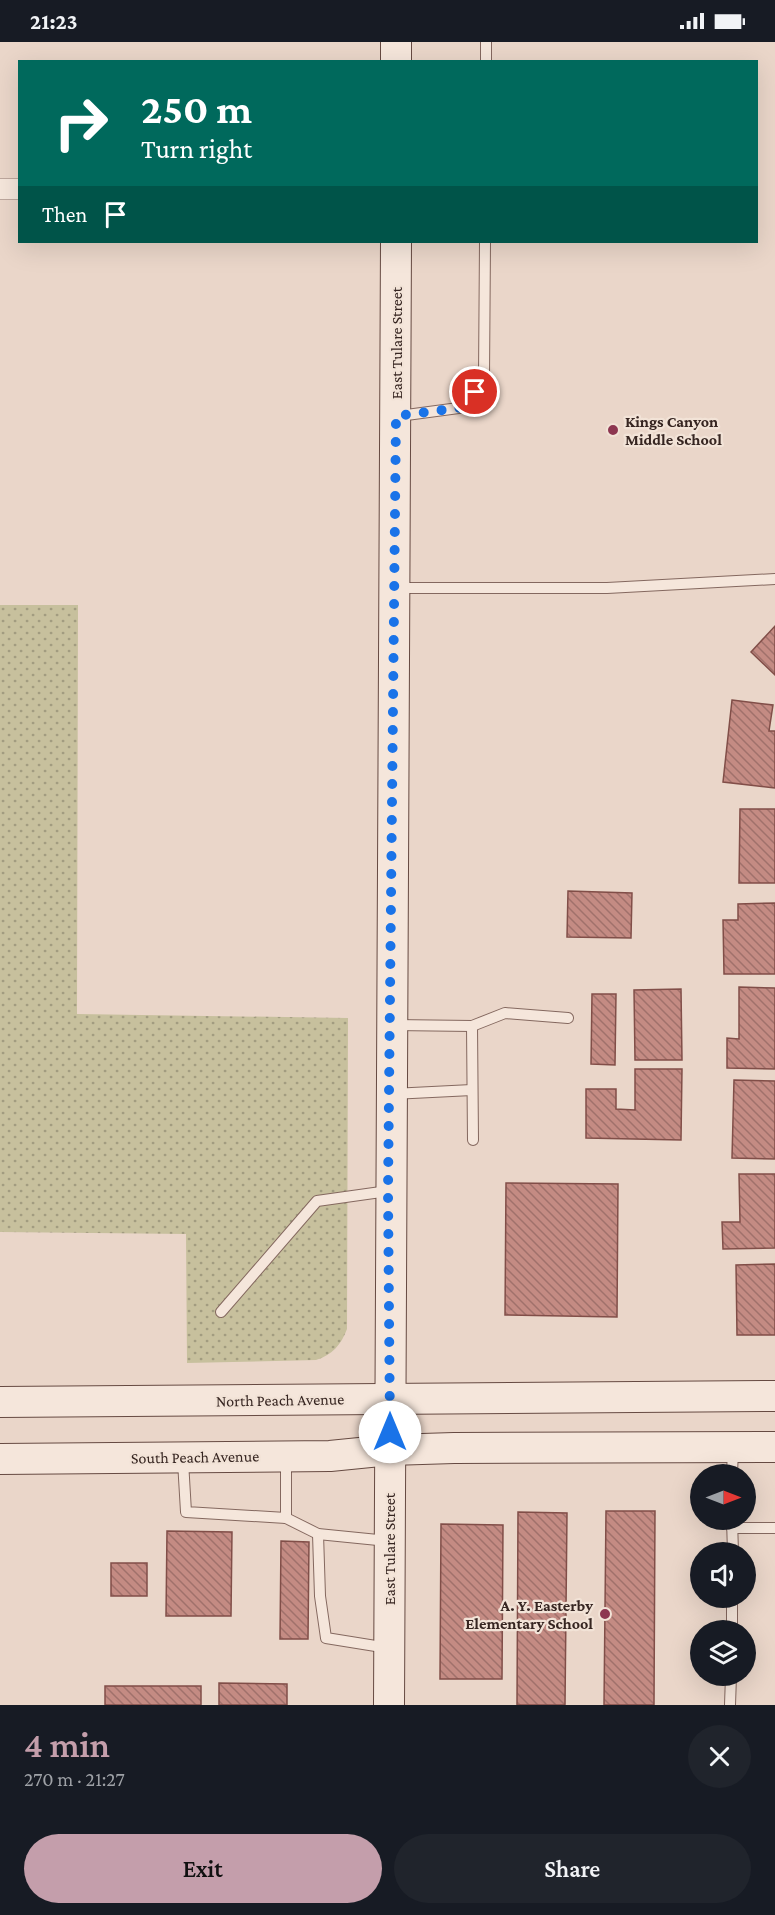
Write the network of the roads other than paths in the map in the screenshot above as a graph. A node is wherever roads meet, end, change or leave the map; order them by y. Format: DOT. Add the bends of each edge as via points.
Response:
graph roads {
  1 [pos="396,42"];
  2 [pos="486,42"];
  3 [pos="396,60"];
  4 [pos="486,60"];
  5 [pos="0,189"];
  6 [pos="18,189"];
  7 [pos="396,243"];
  8 [pos="485,243"];
  9 [pos="396,416"];
  10 [pos="775,579"];
  11 [pos="396,588"];
  12 [pos="568,1018"];
  13 [pos="391,1025"];
  14 [pos="472,1026"];
  15 [pos="472,1090"];
  16 [pos="390,1094"];
  17 [pos="473,1140"];
  18 [pos="388,1191"];
  19 [pos="221,1312"];
  20 [pos="775,1396"];
  21 [pos="390,1398"];
  22 [pos="0,1402"];
  23 [pos="775,1447"];
  24 [pos="390,1450"];
  25 [pos="285,1456"];
  26 [pos="183,1457"];
  27 [pos="0,1460"];
  28 [pos="733,1461"];
  29 [pos="286,1518"];
  30 [pos="756,1526"];
  31 [pos="775,1528"];
  32 [pos="318,1534"];
  33 [pos="388,1541"];
  34 [pos="389,1648"];
  35 [pos="731,1686"];
  36 [pos="389,1705"];
  37 [pos="730,1705"];
  1 -- 3 [label="main road"];
  2 -- 4 [label="lane"];
  5 -- 6 [label="street"];
  7 -- 9 [label="main road, East Tulare Street"];
  8 -- 9 [label="lane" via="484,377 466,407"];
  9 -- 11 [label="main road, East Tulare Street"];
  10 -- 11 [label="lane" via="607,588"];
  11 -- 13 [label="main road, East Tulare Street"];
  12 -- 14 [label="lane" via="504,1013"];
  13 -- 14 [label="lane"];
  13 -- 16 [label="main road, East Tulare Street"];
  14 -- 15 [label="lane"];
  15 -- 16 [label="lane"];
  15 -- 17 [label="lane"];
  16 -- 18 [label="main road, East Tulare Street"];
  18 -- 19 [label="lane" via="317,1201"];
  18 -- 21 [label="main road, East Tulare Street"];
  20 -- 21 [label="main road, North Peach Avenue"];
  21 -- 22 [label="main road, North Peach Avenue"];
  21 -- 24 [label="main road, East Tulare Street"];
  23 -- 28 [label="main road"];
  24 -- 25 [label="main road, South Peach Avenue"];
  24 -- 28 [label="main road"];
  24 -- 33 [label="main road, East Tulare Street"];
  25 -- 26 [label="main road, South Peach Avenue"];
  25 -- 29 [label="lane"];
  26 -- 27 [label="main road, South Peach Avenue"];
  26 -- 29 [label="lane" via="186,1512"];
  29 -- 32 [label="lane"];
  30 -- 31 [label="lane"];
  32 -- 33 [label="lane"];
  32 -- 34 [label="lane" via="326,1638"];
  33 -- 34 [label="main road, East Tulare Street"];
  34 -- 36 [label="main road, East Tulare Street"];
  35 -- 37 [label="lane"];
}
